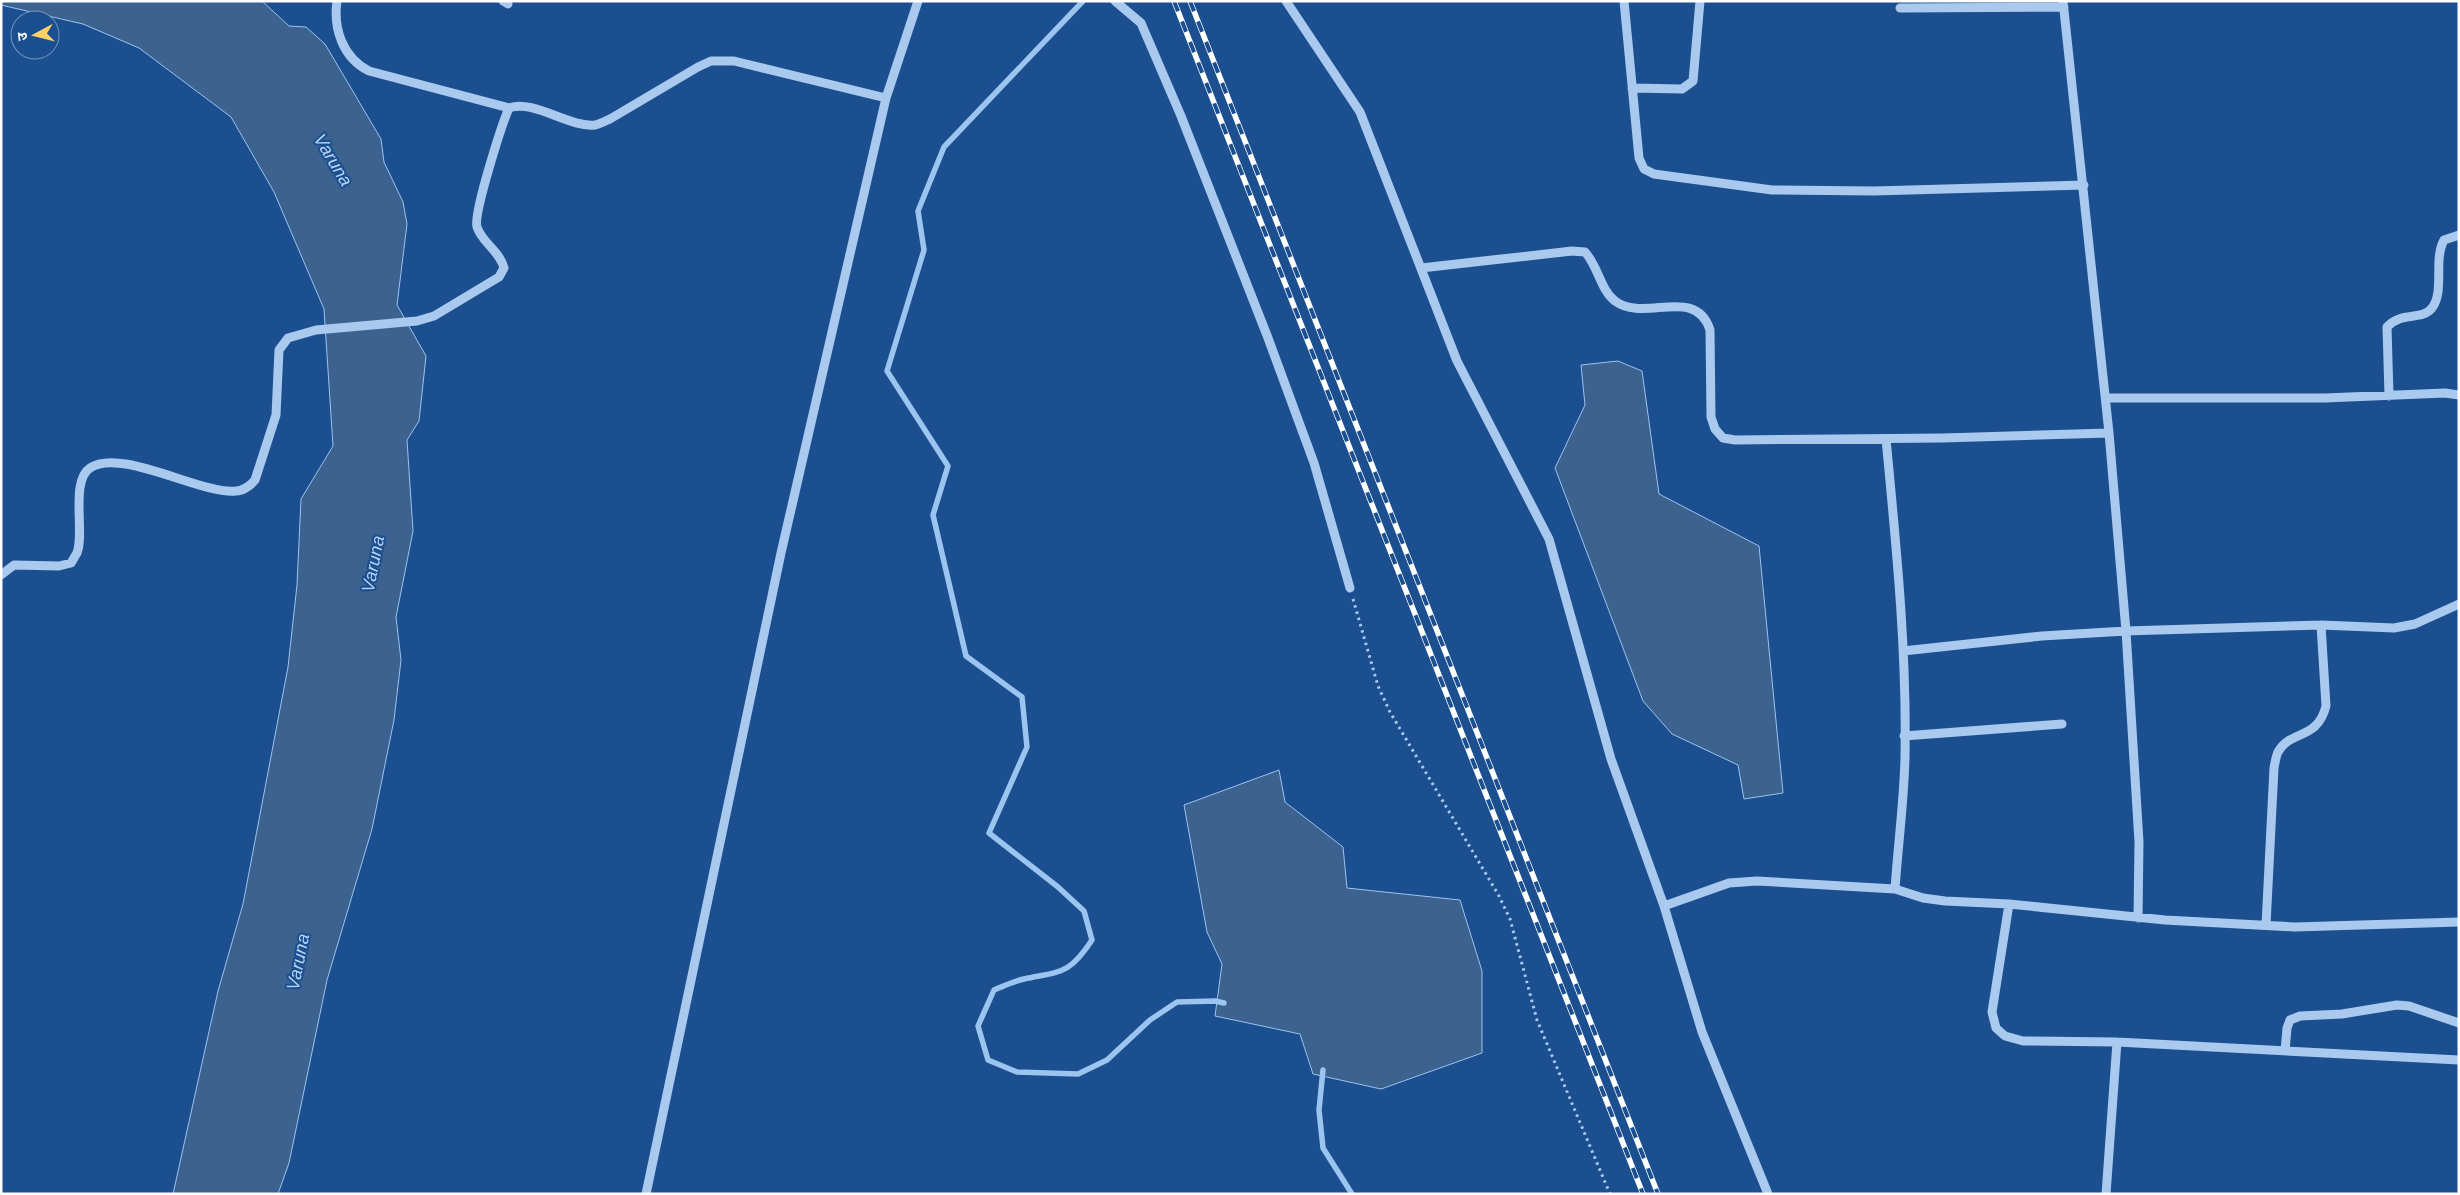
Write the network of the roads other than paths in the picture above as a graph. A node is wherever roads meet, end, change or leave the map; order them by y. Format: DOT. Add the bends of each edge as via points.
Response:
graph roads {
  1 [pos="336,1"];
  2 [pos="918,1"];
  3 [pos="1115,1"];
  4 [pos="1286,1"];
  5 [pos="1624,1"];
  6 [pos="1700,1"];
  7 [pos="2064,4"];
  8 [pos="1900,8"];
  9 [pos="1632,88"];
  10 [pos="886,98"];
  11 [pos="510,108"];
  12 [pos="2084,185"];
  13 [pos="2459,235"];
  14 [pos="1421,268"];
  15 [pos="2459,394"];
  16 [pos="2389,396"];
  17 [pos="2106,398"];
  18 [pos="2110,433"];
  19 [pos="1886,439"];
  20 [pos="1,575"];
  21 [pos="1350,588"];
  22 [pos="2459,604"];
  23 [pos="2321,625"];
  24 [pos="2126,630"];
  25 [pos="1903,651"];
  26 [pos="2062,724"];
  27 [pos="1904,736"];
  28 [pos="1895,889"];
  29 [pos="2009,904"];
  30 [pos="1664,906"];
  31 [pos="2138,918"];
  32 [pos="2459,922"];
  33 [pos="2266,925"];
  34 [pos="2459,1024"];
  35 [pos="2117,1042"];
  36 [pos="2285,1051"];
  37 [pos="2459,1060"];
  38 [pos="646,1194"];
  39 [pos="1768,1194"];
  40 [pos="2106,1194"];
  1 -- 11 [label="street" via="336,28 349,56 358,66"];
  2 -- 10 [label="street"];
  3 -- 21 [label="street" via="1141,23 1181,116 1314,463"];
  4 -- 14 [label="street" via="1360,112"];
  5 -- 9 [label="street"];
  6 -- 9 [label="street" via="1693,81 1682,89"];
  7 -- 8 [label="street"];
  7 -- 12 [label="street"];
  9 -- 12 [label="street" via="1639,158 1644,168 1654,174 1772,190 1874,191"];
  10 -- 11 [label="street" via="734,61 711,62 698,67 610,119 594,125 527,107"];
  10 -- 38 [label="street" via="780,553"];
  11 -- 20 [label="street" via="482,193 476,225 502,259 504,268 499,276 443,312 417,321 316,330 288,338 279,350 276,415 255,480 250,485 236,491 221,490 134,466 103,463 89,468 81,481 77,552 71,563 59,566 14,565"];
  12 -- 17 [label="street"];
  13 -- 16 [label="street" via="2444,240 2439,249 2436,296 2432,308 2424,314 2394,319 2387,327"];
  14 -- 19 [label="street" via="1585,252 1594,262 1606,291 1614,301 1628,308 1688,307 1707,318 1710,330 1711,417 1723,438"];
  14 -- 30 [label="street" via="1457,361 1549,539 1604,740"];
  15 -- 16 [label="street"];
  16 -- 17 [label="street"];
  17 -- 18 [label="street"];
  18 -- 19 [label="street"];
  18 -- 24 [label="street"];
  19 -- 25 [label="street" via="1901,594"];
  22 -- 23 [label="street" via="2415,624 2394,628"];
  23 -- 24 [label="street"];
  23 -- 33 [label="street" via="2326,706 2323,718 2315,729 2290,741 2279,751 2274,768"];
  24 -- 25 [label="street"];
  24 -- 31 [label="street" via="2139,842"];
  25 -- 27 [label="street"];
  26 -- 27 [label="street"];
  27 -- 28 [label="street"];
  28 -- 29 [label="street" via="1945,901"];
  28 -- 30 [label="street" via="1757,881 1729,883"];
  29 -- 31 [label="street"];
  29 -- 35 [label="street" via="1992,1012 1996,1028 2005,1036 2023,1041"];
  30 -- 39 [label="street" via="1702,1032"];
  31 -- 33 [label="street"];
  32 -- 33 [label="street"];
  34 -- 36 [label="street" via="2409,1006 2397,1005 2342,1014 2300,1016 2290,1020 2286,1028"];
  35 -- 36 [label="street"];
  35 -- 40 [label="street"];
  36 -- 37 [label="street"];
}
